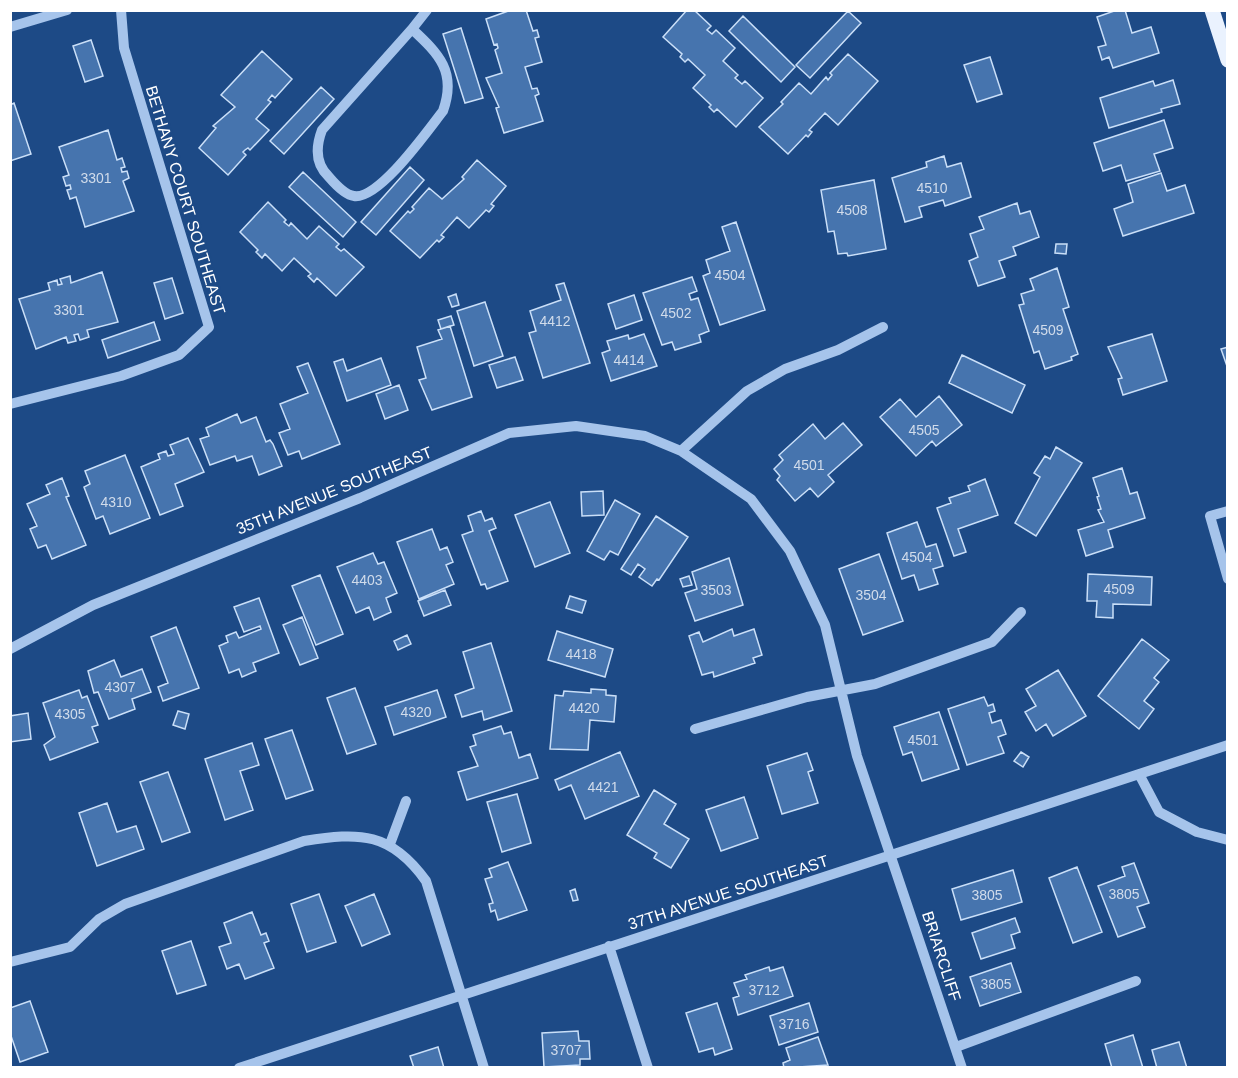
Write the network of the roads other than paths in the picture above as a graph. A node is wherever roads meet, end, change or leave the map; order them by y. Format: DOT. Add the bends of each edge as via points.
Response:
graph roads {
  1 [pos="67,10"];
  2 [pos="121,10"];
  3 [pos="427,10"];
  4 [pos="1212,10"];
  5 [pos="10,27"];
  6 [pos="412,29"];
  7 [pos="1227,58"];
  8 [pos="883,327"];
  9 [pos="10,404"];
  10 [pos="681,451"];
  11 [pos="1227,511"];
  12 [pos="1227,579"];
  13 [pos="1021,612"];
  14 [pos="10,649"];
  15 [pos="842,690"];
  16 [pos="695,729"];
  17 [pos="1227,745"];
  18 [pos="1139,774"];
  19 [pos="406,801"];
  20 [pos="1227,840"];
  21 [pos="390,844"];
  22 [pos="892,854"];
  23 [pos="609,946"];
  24 [pos="10,962"];
  25 [pos="1136,981"];
  26 [pos="462,994"];
  27 [pos="956,1047"];
  28 [pos="239,1068"];
  29 [pos="484,1068"];
  30 [pos="648,1068"];
  31 [pos="962,1068"];
  1 -- 5 [label="street"];
  2 -- 9 [label="street, BETHANY COURT SOUTHEAST" via="124,48 209,327 179,355 76,389"];
  3 -- 6 [label="street"];
  4 -- 7 [label="main road"];
  6 -- 6 [label="street" via="322,130 317,144 326,174 354,196 366,194 383,182 443,111 448,81 442,60"];
  8 -- 10 [label="street" via="838,350 785,369 747,391"];
  10 -- 14 [label="street, 35TH AVENUE SOUTHEAST" via="645,436 576,426 509,433 360,498 93,604"];
  10 -- 15 [label="street, 35TH AVENUE SOUTHEAST" via="751,499 790,551 825,625"];
  11 -- 12 [label="street" via="1210,516"];
  13 -- 15 [label="street" via="992,642 875,684"];
  15 -- 16 [label="street"];
  15 -- 22 [label="street, BRIARCLIFF" via="857,756"];
  17 -- 18 [label="street, 37TH AVENUE SOUTHEAST"];
  18 -- 20 [label="street" via="1159,812 1197,832"];
  18 -- 22 [label="street, 37TH AVENUE SOUTHEAST"];
  19 -- 21 [label="street"];
  21 -- 24 [label="street" via="358,836 304,841 124,904 99,919 70,947"];
  21 -- 26 [label="street" via="410,859 426,881"];
  22 -- 23 [label="street, 37TH AVENUE SOUTHEAST"];
  22 -- 27 [label="street, BRIARCLIFF"];
  23 -- 26 [label="street, 37TH AVENUE SOUTHEAST"];
  23 -- 30 [label="street"];
  25 -- 27 [label="street"];
  26 -- 28 [label="street, 37TH AVENUE SOUTHEAST"];
  26 -- 29 [label="street"];
  27 -- 31 [label="street, BRIARCLIFF"];
}
